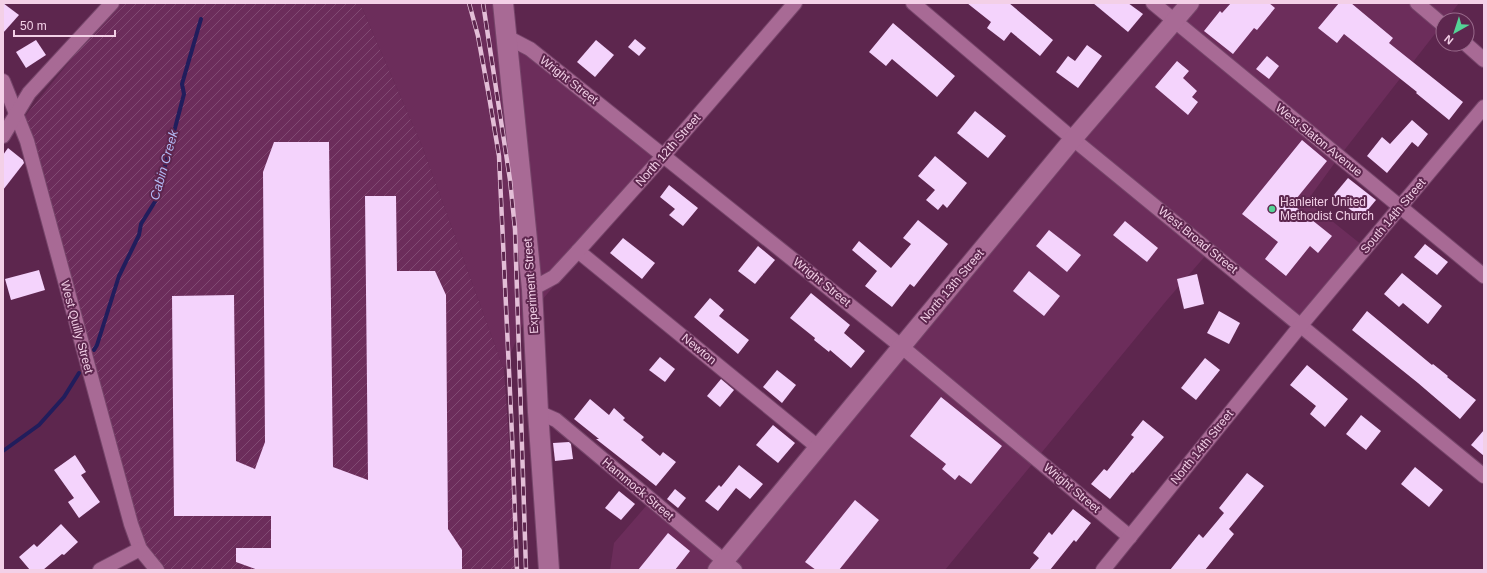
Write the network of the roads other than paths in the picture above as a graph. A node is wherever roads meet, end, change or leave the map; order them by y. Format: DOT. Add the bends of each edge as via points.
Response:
graph roads {
  1 [pos="112,3"];
  2 [pos="503,3"];
  3 [pos="795,3"];
  4 [pos="913,3"];
  5 [pos="1153,3"];
  6 [pos="1190,3"];
  7 [pos="1417,3"];
  8 [pos="1435,18"];
  9 [pos="1175,21"];
  10 [pos="507,37"];
  11 [pos="1475,52"];
  12 [pos="1484,60"];
  13 [pos="3,81"];
  14 [pos="1484,107"];
  15 [pos="16,115"];
  16 [pos="3,136"];
  17 [pos="1073,139"];
  18 [pos="664,155"];
  19 [pos="1400,207"];
  20 [pos="578,251"];
  21 [pos="1484,276"];
  22 [pos="532,289"];
  23 [pos="1301,325"];
  24 [pos="902,347"];
  25 [pos="538,412"];
  26 [pos="819,448"];
  27 [pos="1484,476"];
  28 [pos="1130,537"];
  29 [pos="140,549"];
  30 [pos="725,567"];
  31 [pos="100,570"];
  32 [pos="156,570"];
  33 [pos="549,570"];
  34 [pos="1103,570"];
  1 -- 15 [label="street" via="29,93"];
  2 -- 10 [label="main road, Experiment Street"];
  3 -- 18 [label="street, North 12th Street"];
  4 -- 17 [label="street, West Broad Street"];
  5 -- 9 [label="street, West Slaton Avenue"];
  6 -- 9 [label="street, North 13th Street"];
  7 -- 8 [label="street"];
  9 -- 17 [label="street, North 13th Street"];
  9 -- 19 [label="street, West Slaton Avenue"];
  10 -- 18 [label="street, Wright Street" via="530,49"];
  10 -- 22 [label="main road, Experiment Street"];
  11 -- 12 [label="street"];
  13 -- 15 [label="street, West Quilly Street"];
  14 -- 19 [label="street, South 14th Street"];
  15 -- 16 [label="street"];
  15 -- 29 [label="street, West Quilly Street" via="27,141 131,524"];
  17 -- 23 [label="street, West Broad Street"];
  17 -- 24 [label="street, North 13th Street"];
  18 -- 20 [label="street, North 12th Street"];
  18 -- 24 [label="street, Wright Street"];
  19 -- 21 [label="street, West Slaton Avenue"];
  19 -- 23 [label="street, South 14th Street"];
  20 -- 22 [label="street, North 12th Street" via="554,277"];
  20 -- 26 [label="street, Newton"];
  22 -- 25 [label="main road, Experiment Street"];
  23 -- 27 [label="street, West Broad Street"];
  23 -- 28 [label="street, North 14th Street"];
  24 -- 26 [label="street, North 13th Street"];
  24 -- 28 [label="street, Wright Street"];
  25 -- 30 [label="street, Hammock Street" via="556,420"];
  25 -- 33 [label="main road, Experiment Street"];
  26 -- 30 [label="street, North 13th Street"];
  28 -- 34 [label="street, North 14th Street"];
  29 -- 31 [label="street"];
  29 -- 32 [label="street, West Quilly Street"];
}
